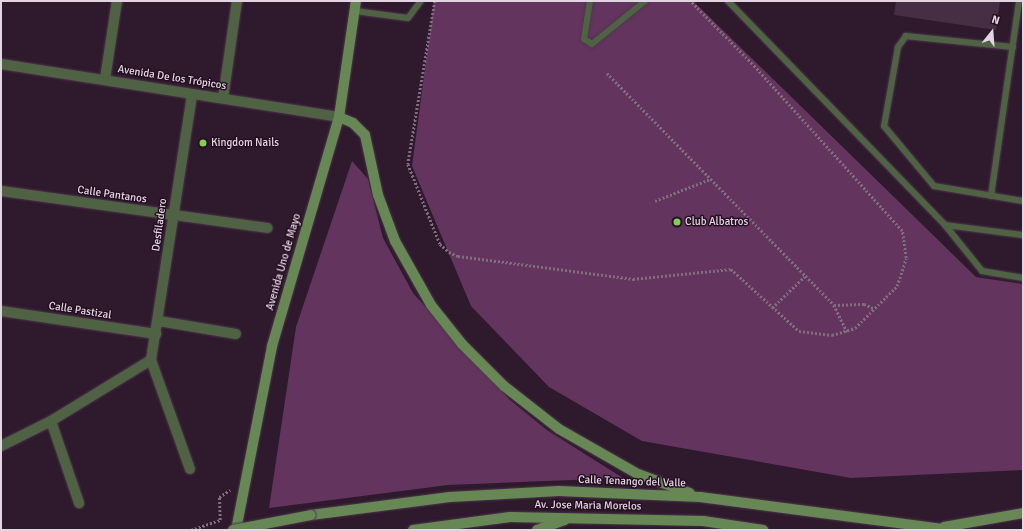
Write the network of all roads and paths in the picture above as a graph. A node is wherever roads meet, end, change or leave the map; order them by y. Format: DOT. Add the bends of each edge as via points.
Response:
graph roads {
  1 [pos="117,1"];
  2 [pos="237,1"];
  3 [pos="421,1"];
  4 [pos="436,1"];
  5 [pos="590,1"];
  6 [pos="644,1"];
  7 [pos="690,1"];
  8 [pos="728,1"];
  9 [pos="1019,1"];
  10 [pos="356,6"];
  11 [pos="1013,47"];
  12 [pos="1,64"];
  13 [pos="608,74"];
  14 [pos="105,79"];
  15 [pos="192,94"];
  16 [pos="223,98"];
  17 [pos="339,117"];
  18 [pos="710,179"];
  19 [pos="1,191"];
  20 [pos="991,196"];
  21 [pos="656,201"];
  22 [pos="1023,201"];
  23 [pos="173,216"];
  24 [pos="945,225"];
  25 [pos="267,228"];
  26 [pos="1023,235"];
  27 [pos="804,277"];
  28 [pos="1023,278"];
  29 [pos="834,305"];
  30 [pos="772,308"];
  31 [pos="876,309"];
  32 [pos="1,311"];
  33 [pos="159,321"];
  34 [pos="847,332"];
  35 [pos="156,334"];
  36 [pos="236,334"];
  37 [pos="151,360"];
  38 [pos="51,421"];
  39 [pos="1,446"];
  40 [pos="190,469"];
  41 [pos="243,483"];
  42 [pos="700,497"];
  43 [pos="79,503"];
  44 [pos="1023,513"];
  45 [pos="572,518"];
  46 [pos="938,528"];
  47 [pos="192,530"];
  48 [pos="233,530"];
  49 [pos="236,530"];
  50 [pos="413,530"];
  51 [pos="537,530"];
  52 [pos="763,530"];
  53 [pos="952,530"];
  1 -- 14 [label="street"];
  2 -- 16 [label="street"];
  3 -- 10 [label="lane" via="417,11 408,18"];
  4 -- 30 [label="path" via="408,164 440,244 458,256 633,279 731,269"];
  5 -- 6 [label="lane" via="584,39 592,44"];
  7 -- 31 [label="path" via="752,64 902,231 906,258 902,274 897,286"];
  8 -- 24 [label="lane"];
  9 -- 11 [label="lane"];
  10 -- 17 [label="main road, Avenida Uno de Mayo"];
  11 -- 20 [label="lane"];
  11 -- 20 [label="lane" via="906,36 898,47 884,126 934,186"];
  12 -- 14 [label="street, Avenida De los Trópicos"];
  13 -- 18 [label="path"];
  14 -- 15 [label="street, Avenida De los Trópicos"];
  15 -- 16 [label="street, Avenida De los Trópicos"];
  15 -- 23 [label="street, Desfiladero"];
  16 -- 17 [label="street, Avenida De los Trópicos"];
  17 -- 41 [label="main road, Avenida Uno de Mayo" via="272,346"];
  17 -- 42 [label="main road" via="357,125 365,135 378,195 395,241 430,305 462,344 531,409 585,446 638,474"];
  18 -- 21 [label="path"];
  18 -- 27 [label="path"];
  19 -- 23 [label="street, Calle Pantanos"];
  20 -- 22 [label="lane"];
  23 -- 25 [label="street, Calle Pantanos"];
  23 -- 33 [label="street, Desfiladero"];
  24 -- 26 [label="lane"];
  24 -- 28 [label="lane" via="982,271"];
  27 -- 29 [label="path"];
  27 -- 30 [label="path"];
  29 -- 31 [label="path" via="864,304"];
  29 -- 34 [label="path"];
  30 -- 34 [label="path" via="799,331 815,335"];
  31 -- 34 [label="path"];
  32 -- 35 [label="street, Calle Pastizal"];
  33 -- 35 [label="street, Desfiladero"];
  33 -- 36 [label="street"];
  35 -- 37 [label="street, Desfiladero"];
  37 -- 38 [label="street"];
  37 -- 40 [label="street"];
  38 -- 39 [label="street"];
  38 -- 43 [label="street"];
  41 -- 47 [label="path" via="219,497 220,520"];
  41 -- 49 [label="main road, Avenida Uno de Mayo"];
  42 -- 46 [label="main road, Calle Tenango del Valle"];
  42 -- 48 [label="main road, Calle Tenango del Valle, bridge" via="560,491 450,497 310,515"];
  44 -- 46 [label="main road"];
  45 -- 50 [label="main road, Av. Jose Maria Morelos" via="510,517"];
  45 -- 51 [label="main road"];
  45 -- 52 [label="main road, Av. Jose Maria Morelos" via="703,521"];
  46 -- 53 [label="main road, Calle Tenango del Valle"];
}
